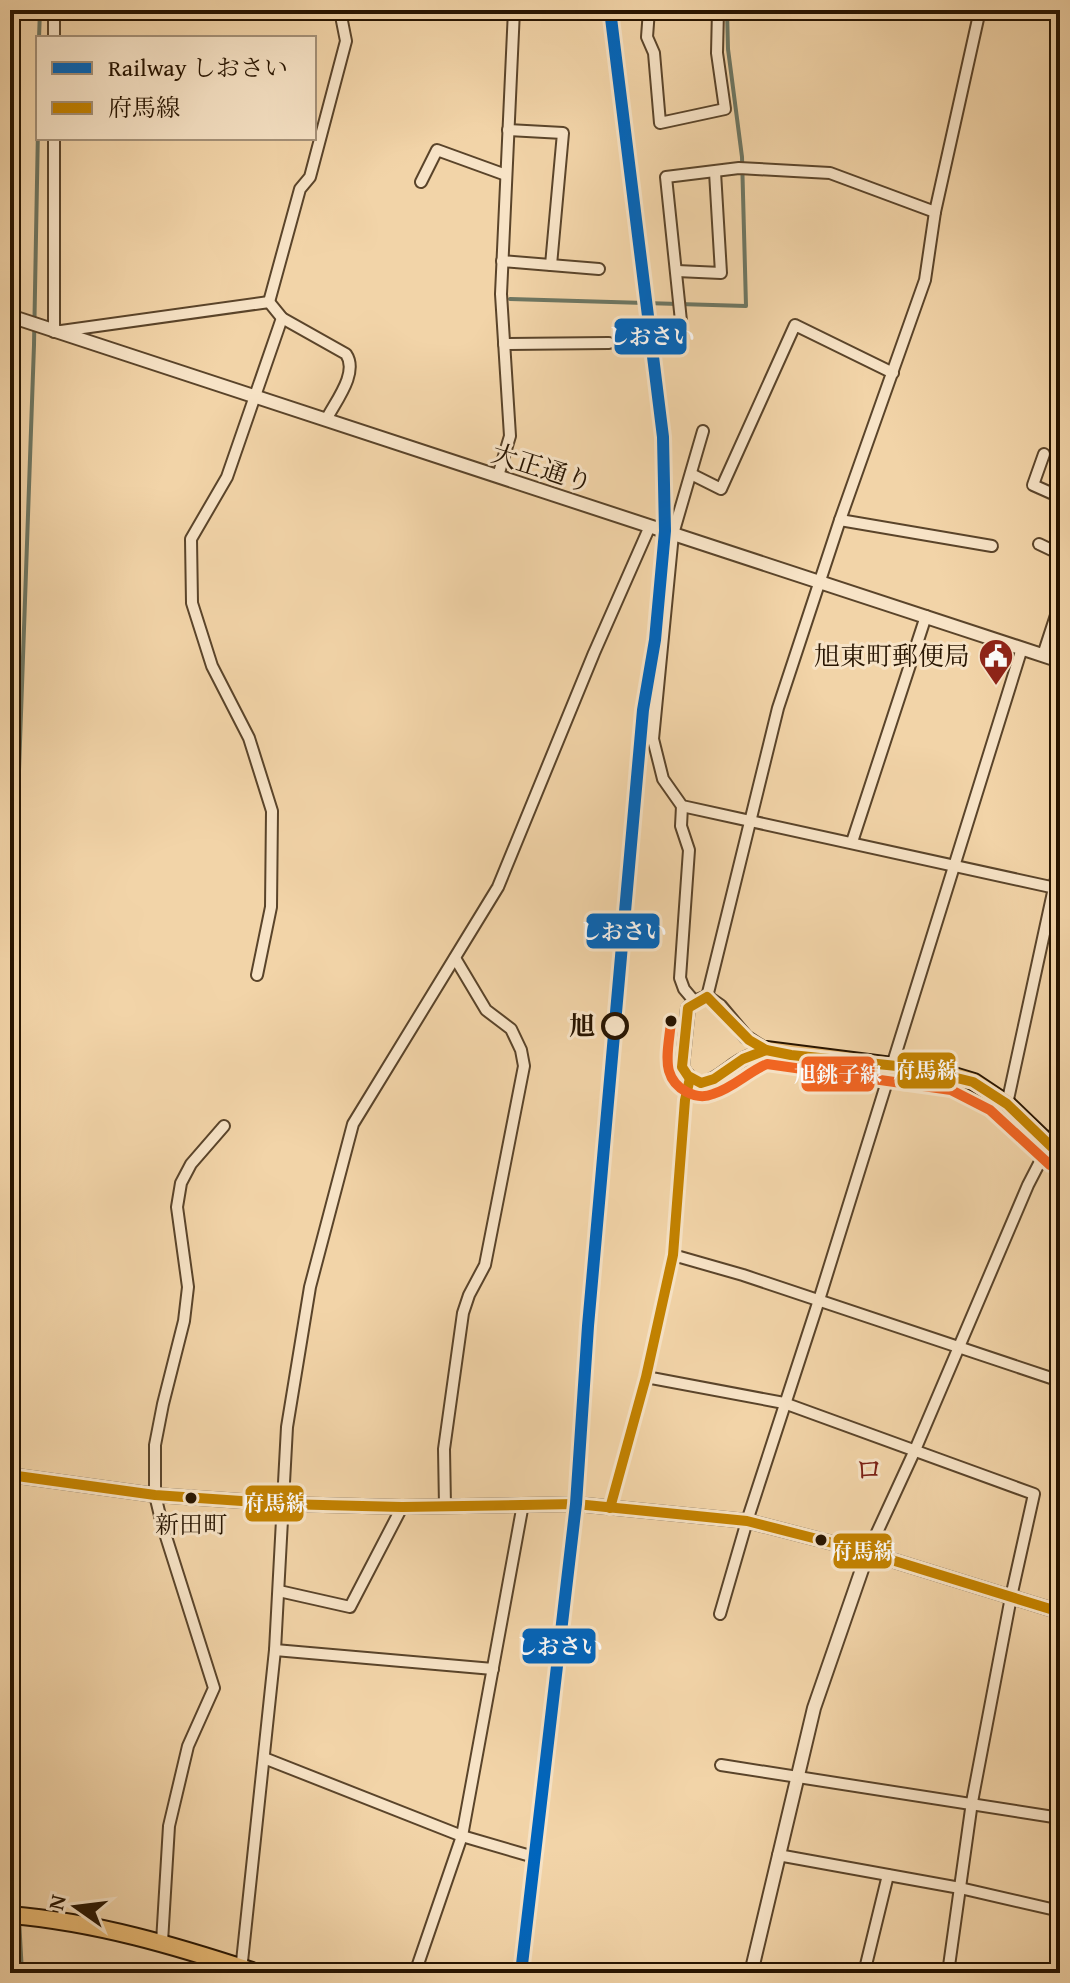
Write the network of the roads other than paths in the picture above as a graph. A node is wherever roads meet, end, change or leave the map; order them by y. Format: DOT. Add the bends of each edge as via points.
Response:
graph roads {
  1 [pos="54,10"];
  2 [pos="342,10"];
  3 [pos="514,10"];
  4 [pos="649,10"];
  5 [pos="718,10"];
  6 [pos="980,10"];
  7 [pos="54,36"];
  8 [pos="508,130"];
  9 [pos="54,140"];
  10 [pos="715,172"];
  11 [pos="506,175"];
  12 [pos="421,182"];
  13 [pos="935,212"];
  14 [pos="502,261"];
  15 [pos="551,265"];
  16 [pos="599,269"];
  17 [pos="677,271"];
  18 [pos="269,302"];
  19 [pos="10,316"];
  20 [pos="282,318"];
  21 [pos="681,321"];
  22 [pos="54,332"];
  23 [pos="609,343"];
  24 [pos="504,344"];
  25 [pos="893,373"];
  26 [pos="256,396"];
  27 [pos="326,420"];
  28 [pos="703,431"];
  29 [pos="1044,454"];
  30 [pos="691,474"];
  31 [pos="498,476"];
  32 [pos="1060,497"];
  33 [pos="840,520"];
  34 [pos="650,526"];
  35 [pos="673,534"];
  36 [pos="1039,544"];
  37 [pos="992,546"];
  38 [pos="1060,554"];
  39 [pos="821,583"];
  40 [pos="1060,603"];
  41 [pos="926,616"];
  42 [pos="1022,648"];
  43 [pos="1043,655"];
  44 [pos="1060,661"];
  45 [pos="682,806"];
  46 [pos="748,821"];
  47 [pos="852,842"];
  48 [pos="1060,860"];
  49 [pos="954,865"];
  50 [pos="1057,889"];
  51 [pos="455,958"];
  52 [pos="257,975"];
  53 [pos="701,999"];
  54 [pos="766,1050"];
  55 [pos="892,1066"];
  56 [pos="690,1078"];
  57 [pos="1007,1104"];
  58 [pos="1060,1123"];
  59 [pos="224,1126"];
  60 [pos="1055,1150"];
  61 [pos="673,1255"];
  62 [pos="819,1300"];
  63 [pos="959,1348"];
  64 [pos="646,1377"];
  65 [pos="1060,1381"];
  66 [pos="784,1403"];
  67 [pos="915,1450"];
  68 [pos="10,1475"];
  69 [pos="155,1495"];
  70 [pos="283,1504"];
  71 [pos="523,1504"];
  72 [pos="445,1506"];
  73 [pos="402,1507"];
  74 [pos="610,1508"];
  75 [pos="747,1521"];
  76 [pos="868,1552"];
  77 [pos="279,1591"];
  78 [pos="1011,1597"];
  79 [pos="1060,1612"];
  80 [pos="720,1614"];
  81 [pos="275,1650"];
  82 [pos="493,1669"];
  83 [pos="264,1758"];
  84 [pos="721,1765"];
  85 [pos="796,1776"];
  86 [pos="972,1802"];
  87 [pos="1060,1818"];
  88 [pos="462,1836"];
  89 [pos="527,1855"];
  90 [pos="778,1855"];
  91 [pos="888,1875"];
  92 [pos="960,1888"];
  93 [pos="1060,1911"];
  94 [pos="18,1916"];
  95 [pos="162,1942"];
  96 [pos="241,1970"];
  97 [pos="258,1973"];
  98 [pos="415,1973"];
  99 [pos="751,1973"];
  100 [pos="864,1973"];
  101 [pos="948,1973"];
  1 -- 7 [label="street"];
  2 -- 18 [label="street" via="346,41"];
  3 -- 8 [label="street"];
  4 -- 5 [label="street" via="647,37 654,53 660,123 725,109 717,53"];
  6 -- 13 [label="street"];
  8 -- 11 [label="street"];
  8 -- 15 [label="street" via="563,133"];
  9 -- 22 [label="street"];
  10 -- 13 [label="street" via="739,168 830,173"];
  10 -- 17 [label="street" via="666,177"];
  10 -- 17 [label="street" via="721,273"];
  11 -- 12 [label="street" via="437,150"];
  11 -- 14 [label="street"];
  13 -- 25 [label="street" via="925,280"];
  14 -- 15 [label="street"];
  14 -- 24 [label="street"];
  15 -- 16 [label="street"];
  17 -- 21 [label="street"];
  18 -- 20 [label="street"];
  18 -- 22 [label="street"];
  19 -- 22 [label="street, 大正通り"];
  20 -- 26 [label="street"];
  20 -- 27 [label="street" via="350,360 351,371"];
  22 -- 26 [label="street, 大正通り"];
  23 -- 24 [label="street"];
  24 -- 31 [label="street" via="510,436"];
  25 -- 30 [label="street" via="795,325 721,489"];
  25 -- 33 [label="street"];
  26 -- 27 [label="street, 大正通り"];
  26 -- 52 [label="street" via="227,477 191,539 192,603 212,666 249,738 272,811 271,907"];
  27 -- 31 [label="street, 大正通り"];
  28 -- 30 [label="street"];
  29 -- 32 [label="street" via="1033,485"];
  30 -- 35 [label="street"];
  31 -- 34 [label="street, 大正通り"];
  33 -- 37 [label="street"];
  33 -- 39 [label="street"];
  34 -- 35 [label="street, 大正通り"];
  34 -- 51 [label="street" via="498,887"];
  35 -- 39 [label="street, 大正通り"];
  35 -- 45 [label="street" via="653,739 663,779"];
  36 -- 38 [label="street"];
  39 -- 41 [label="street, 大正通り"];
  39 -- 46 [label="street" via="778,708"];
  40 -- 43 [label="street"];
  41 -- 42 [label="street, 大正通り"];
  41 -- 47 [label="street"];
  42 -- 43 [label="street, 大正通り"];
  42 -- 49 [label="street"];
  43 -- 44 [label="street, 大正通り"];
  45 -- 46 [label="street"];
  45 -- 53 [label="street" via="681,826 689,850 680,978 684,989"];
  46 -- 47 [label="street"];
  46 -- 53 [label="street"];
  47 -- 49 [label="street"];
  48 -- 50 [label="street"];
  49 -- 50 [label="street"];
  49 -- 55 [label="street"];
  50 -- 57 [label="street"];
  51 -- 70 [label="street" via="353,1124 310,1287 287,1427"];
  51 -- 72 [label="street" via="486,1010 511,1029 524,1066 485,1265 463,1313 444,1449"];
  53 -- 54 [label="street" via="720,1006 746,1037"];
  53 -- 56 [label="street" via="688,1008 685,1022 682,1067"];
  54 -- 55 [label="main road"];
  54 -- 56 [label="street" via="737,1062 713,1081"];
  55 -- 57 [label="main road" via="974,1082"];
  55 -- 62 [label="street"];
  56 -- 61 [label="street"];
  57 -- 60 [label="main road"];
  58 -- 60 [label="street"];
  59 -- 69 [label="street" via="181,1183 177,1207 188,1287 155,1445"];
  60 -- 63 [label="street" via="1028,1185"];
  61 -- 62 [label="street"];
  61 -- 64 [label="street"];
  62 -- 63 [label="street"];
  62 -- 66 [label="street"];
  63 -- 65 [label="street"];
  63 -- 67 [label="street"];
  64 -- 66 [label="street"];
  64 -- 74 [label="street"];
  66 -- 67 [label="street"];
  66 -- 75 [label="street"];
  67 -- 76 [label="street"];
  67 -- 78 [label="street" via="1034,1494"];
  68 -- 69 [label="street"];
  69 -- 70 [label="street"];
  69 -- 95 [label="street" via="214,1688 188,1746 169,1826"];
  70 -- 73 [label="street"];
  70 -- 77 [label="street"];
  71 -- 72 [label="street"];
  71 -- 74 [label="street"];
  71 -- 82 [label="street"];
  72 -- 73 [label="street"];
  73 -- 77 [label="street" via="350,1607"];
  74 -- 75 [label="street"];
  75 -- 76 [label="street"];
  75 -- 80 [label="street"];
  76 -- 78 [label="street"];
  76 -- 85 [label="street"];
  77 -- 81 [label="street"];
  78 -- 79 [label="street"];
  78 -- 86 [label="street"];
  81 -- 82 [label="street"];
  81 -- 83 [label="street"];
  82 -- 88 [label="street"];
  83 -- 88 [label="street"];
  83 -- 96 [label="street"];
  84 -- 85 [label="street"];
  85 -- 86 [label="street"];
  85 -- 90 [label="street"];
  86 -- 87 [label="street"];
  86 -- 92 [label="street"];
  88 -- 89 [label="street"];
  88 -- 98 [label="street"];
  90 -- 91 [label="street"];
  90 -- 99 [label="street"];
  91 -- 92 [label="street"];
  91 -- 100 [label="street"];
  92 -- 93 [label="street"];
  92 -- 101 [label="street"];
  94 -- 95 [label="main road"];
  95 -- 96 [label="main road"];
  96 -- 97 [label="main road"];
}
